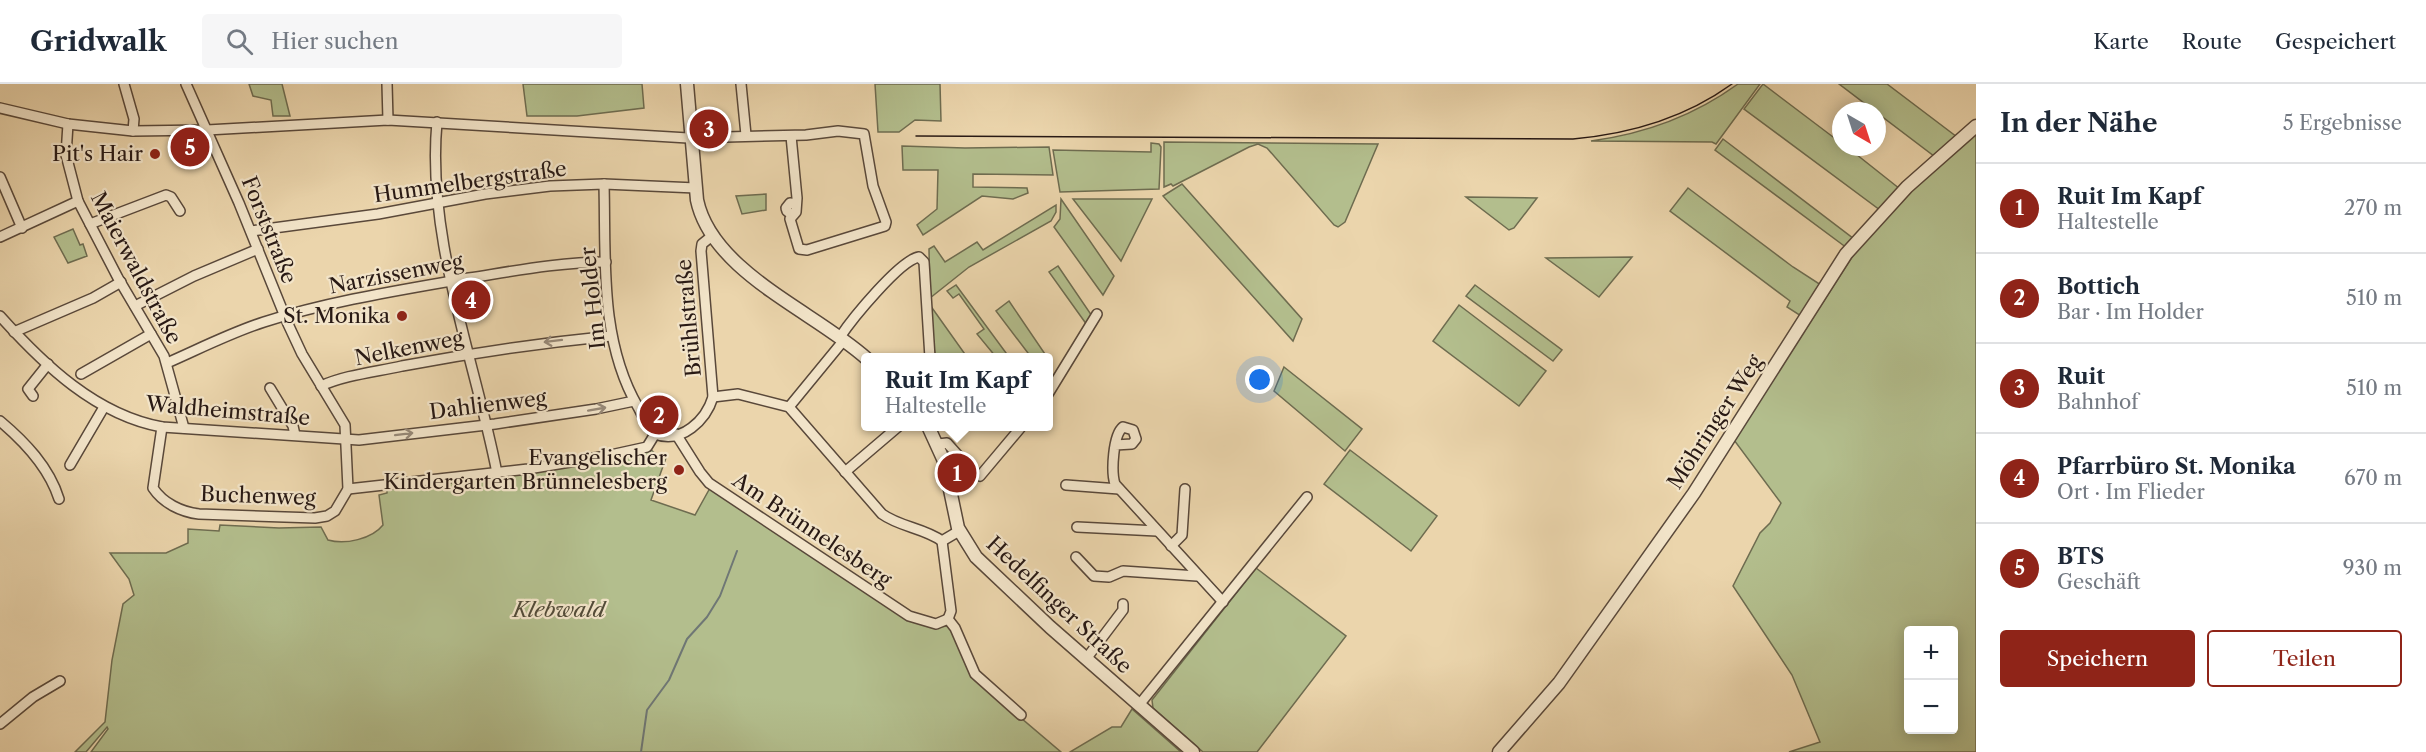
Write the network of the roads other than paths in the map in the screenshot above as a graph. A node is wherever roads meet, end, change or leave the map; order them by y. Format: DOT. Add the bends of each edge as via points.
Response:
graph roads {
  1 [pos="124,84"];
  2 [pos="186,84"];
  3 [pos="387,84"];
  4 [pos="687,84"];
  5 [pos="741,84"];
  6 [pos="0,108"];
  7 [pos="388,120"];
  8 [pos="437,122"];
  9 [pos="68,124"];
  10 [pos="1976,126"];
  11 [pos="207,129"];
  12 [pos="134,130"];
  13 [pos="746,135"];
  14 [pos="791,136"];
  15 [pos="692,138"];
  16 [pos="0,177"];
  17 [pos="604,184"];
  18 [pos="696,188"];
  19 [pos="78,201"];
  20 [pos="439,204"];
  21 [pos="180,211"];
  22 [pos="90,224"];
  23 [pos="22,228"];
  24 [pos="251,231"];
  25 [pos="712,236"];
  26 [pos="0,237"];
  27 [pos="258,249"];
  28 [pos="606,262"];
  29 [pos="451,281"];
  30 [pos="121,282"];
  31 [pos="135,306"];
  32 [pos="1097,314"];
  33 [pos="0,316"];
  34 [pos="284,317"];
  35 [pos="14,332"];
  36 [pos="151,334"];
  37 [pos="611,336"];
  38 [pos="842,338"];
  39 [pos="861,353"];
  40 [pos="930,353"];
  41 [pos="469,354"];
  42 [pos="166,363"];
  43 [pos="48,364"];
  44 [pos="81,374"];
  45 [pos="321,386"];
  46 [pos="1053,386"];
  47 [pos="270,388"];
  48 [pos="33,396"];
  49 [pos="713,397"];
  50 [pos="634,401"];
  51 [pos="104,406"];
  52 [pos="789,407"];
  53 [pos="0,421"];
  54 [pos="488,425"];
  55 [pos="162,427"];
  56 [pos="184,428"];
  57 [pos="893,431"];
  58 [pos="931,431"];
  59 [pos="1018,431"];
  60 [pos="655,434"];
  61 [pos="676,434"];
  62 [pos="296,435"];
  63 [pos="346,439"];
  64 [pos="938,444"];
  65 [pos="1115,445"];
  66 [pos="70,465"];
  67 [pos="845,472"];
  68 [pos="497,473"];
  69 [pos="1066,485"];
  70 [pos="348,489"];
  71 [pos="1119,489"];
  72 [pos="1185,489"];
  73 [pos="1307,497"];
  74 [pos="58,499"];
  75 [pos="1077,527"];
  76 [pos="959,531"];
  77 [pos="1157,531"];
  78 [pos="942,541"];
  79 [pos="1171,546"];
  80 [pos="1076,557"];
  81 [pos="1197,576"];
  82 [pos="1223,602"];
  83 [pos="1123,604"];
  84 [pos="948,619"];
  85 [pos="1086,659"];
  86 [pos="60,681"];
  87 [pos="1139,705"];
  88 [pos="1021,715"];
  89 [pos="0,724"];
  90 [pos="1193,752"];
  91 [pos="1499,752"];
  1 -- 12 [label="street"];
  2 -- 11 [label="street, Forststraße"];
  3 -- 7 [label="street"];
  4 -- 15 [label="street"];
  5 -- 13 [label="street"];
  6 -- 9 [label="street"];
  7 -- 8 [label="street"];
  7 -- 11 [label="street"];
  8 -- 15 [label="street"];
  8 -- 20 [label="street"];
  9 -- 12 [label="street"];
  9 -- 19 [label="street, Maierwaldstraße" via="66,155"];
  10 -- 91 [label="street, Möhringer Weg" via="1906,187 1846,254 1683,509 1559,683"];
  11 -- 12 [label="street"];
  11 -- 24 [label="street, Forststraße"];
  13 -- 14 [label="street"];
  13 -- 15 [label="street"];
  14 -- 14 [label="street" via="798,198 786,208 792,215 798,248 802,251 885,226 871,180 864,134 838,130"];
  15 -- 18 [label="street"];
  16 -- 23 [label="street"];
  17 -- 18 [label="street, Hummelbergstraße"];
  17 -- 20 [label="street, Hummelbergstraße" via="530,189"];
  17 -- 28 [label="street, Im Holder"];
  18 -- 25 [label="street" via="700,215"];
  19 -- 22 [label="street, Maierwaldstraße"];
  19 -- 23 [label="street"];
  20 -- 24 [label="street, Hummelbergstraße"];
  20 -- 29 [label="street"];
  21 -- 22 [label="street" via="166,195"];
  22 -- 30 [label="street, Maierwaldstraße"];
  23 -- 26 [label="street"];
  24 -- 27 [label="street, Forststraße"];
  25 -- 38 [label="street" via="740,266"];
  25 -- 49 [label="street, Brühlstraße" via="700,251"];
  27 -- 31 [label="street"];
  27 -- 34 [label="street, Forststraße"];
  28 -- 29 [label="street, Narzissenweg"];
  28 -- 37 [label="street, Im Holder"];
  29 -- 34 [label="street, Narzissenweg"];
  29 -- 41 [label="street"];
  30 -- 31 [label="street, Maierwaldstraße"];
  30 -- 35 [label="street"];
  31 -- 36 [label="street, Maierwaldstraße"];
  32 -- 46 [label="street"];
  33 -- 35 [label="street, Waldheimstraße"];
  34 -- 42 [label="street, Narzissenweg" via="234,333"];
  34 -- 45 [label="street, Forststraße"];
  35 -- 43 [label="street, Waldheimstraße"];
  36 -- 42 [label="street, Maierwaldstraße"];
  36 -- 44 [label="street"];
  37 -- 41 [label="street, Nelkenweg, one-way"];
  37 -- 50 [label="street, Im Holder"];
  38 -- 39 [label="street"];
  38 -- 40 [label="street" via="893,274 919,257 924,262"];
  38 -- 52 [label="street"];
  41 -- 45 [label="street, Nelkenweg"];
  41 -- 54 [label="street"];
  42 -- 56 [label="street, Maierwaldstraße"];
  43 -- 48 [label="street" via="28,389"];
  43 -- 51 [label="street, Waldheimstraße"];
  45 -- 63 [label="street, Forststraße" via="344,423"];
  47 -- 62 [label="street"];
  49 -- 52 [label="street" via="738,394"];
  49 -- 61 [label="street, Brühlstraße" via="699,423"];
  54 -- 50 [label="street, Dahlienweg, one-way"];
  50 -- 60 [label="street, Im Holder"];
  51 -- 55 [label="street, Waldheimstraße" via="131,419"];
  51 -- 66 [label="street"];
  52 -- 67 [label="street"];
  53 -- 74 [label="street" via="28,447 51,480"];
  63 -- 54 [label="street, Dahlienweg, one-way"];
  54 -- 68 [label="street"];
  55 -- 56 [label="street, Waldheimstraße"];
  55 -- 70 [label="street, Buchenweg" via="153,488 184,511 315,518 335,510"];
  56 -- 62 [label="street, Waldheimstraße"];
  57 -- 67 [label="street"];
  58 -- 64 [label="street, Hedelfinger Straße"];
  59 -- 64 [label="street" via="980,476 947,443"];
  60 -- 61 [label="street, Brühlstraße"];
  60 -- 68 [label="street" via="648,446 621,453"];
  61 -- 84 [label="street, Am Brünnelesberg" via="710,483 909,616 936,624"];
  62 -- 63 [label="street, Waldheimstraße"];
  63 -- 70 [label="street, Forststraße"];
  64 -- 76 [label="street, Hedelfinger Straße"];
  65 -- 71 [label="street" via="1113,477"];
  67 -- 78 [label="street" via="893,522"];
  68 -- 70 [label="street"];
  69 -- 71 [label="street"];
  71 -- 77 [label="street"];
  72 -- 79 [label="street" via="1182,535"];
  73 -- 82 [label="street"];
  75 -- 77 [label="street"];
  76 -- 78 [label="street"];
  76 -- 85 [label="street, Hedelfinger Straße" via="979,561"];
  77 -- 79 [label="street"];
  78 -- 84 [label="street" via="951,611"];
  79 -- 81 [label="street"];
  80 -- 81 [label="street" via="1094,576 1109,577 1123,571"];
  81 -- 82 [label="street"];
  82 -- 87 [label="street"];
  83 -- 85 [label="street" via="1123,611"];
  84 -- 88 [label="street" via="975,674"];
  85 -- 87 [label="street, Hedelfinger Straße"];
  86 -- 89 [label="street"];
  87 -- 90 [label="street, Hedelfinger Straße"];
}
